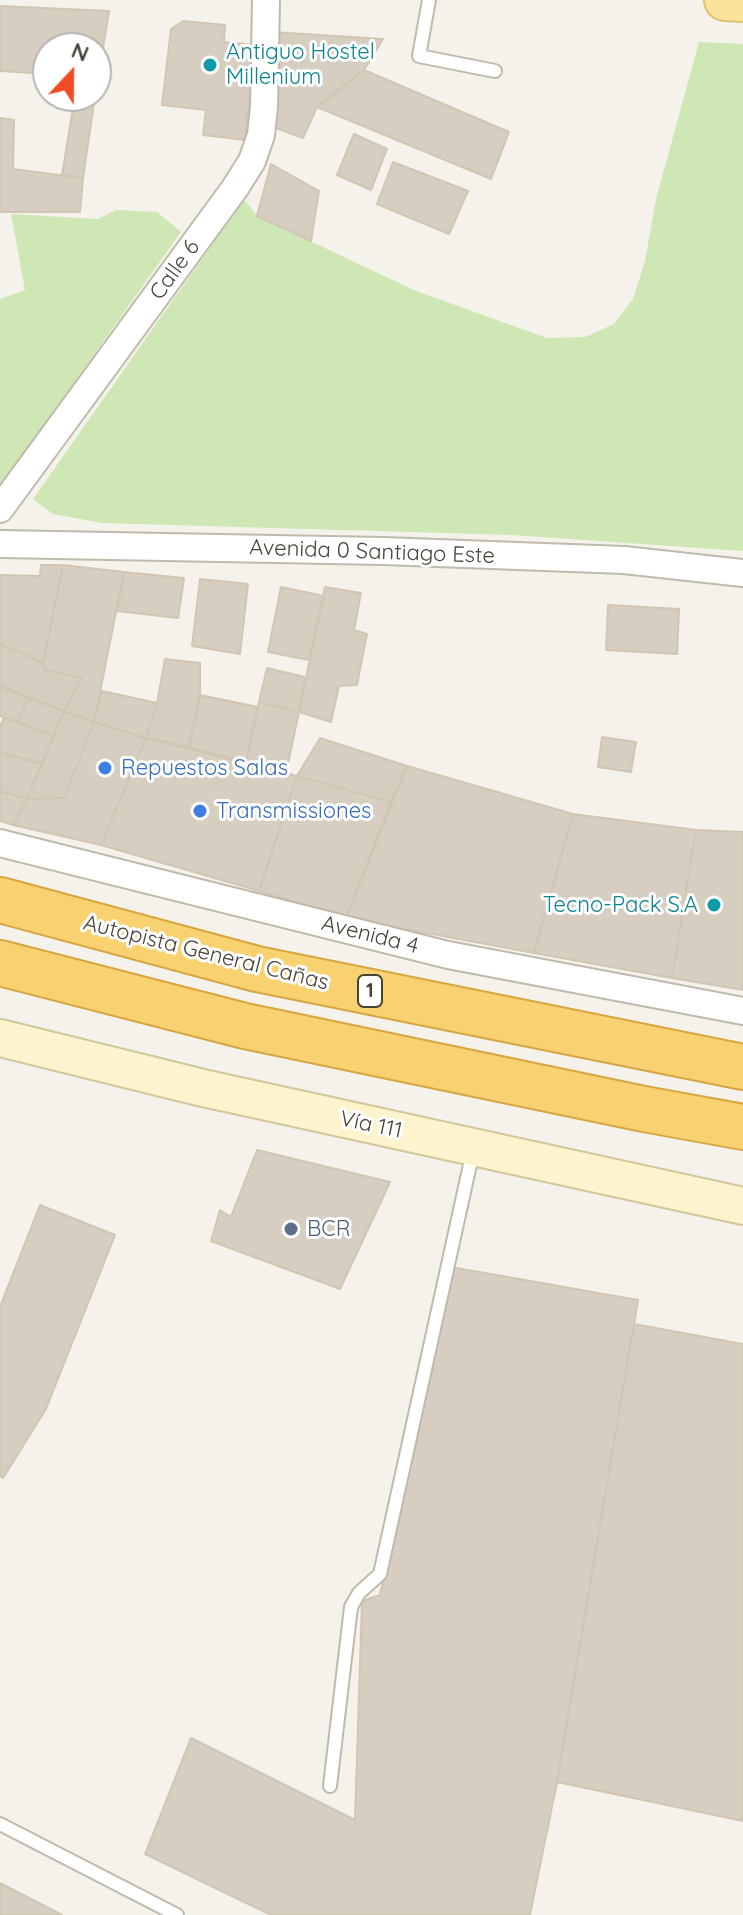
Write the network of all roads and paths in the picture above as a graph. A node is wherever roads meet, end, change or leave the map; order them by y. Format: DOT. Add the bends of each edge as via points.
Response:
graph roads {
  1 [pos="266,0"];
  2 [pos="429,0"];
  3 [pos="725,0"];
  4 [pos="743,1"];
  5 [pos="495,71"];
  6 [pos="0,509"];
  7 [pos="0,544"];
  8 [pos="743,573"];
  9 [pos="0,843"];
  10 [pos="0,900"];
  11 [pos="0,963"];
  12 [pos="743,1011"];
  13 [pos="0,1038"];
  14 [pos="743,1067"];
  15 [pos="743,1127"];
  16 [pos="474,1148"];
  17 [pos="743,1206"];
  18 [pos="330,1786"];
  19 [pos="0,1824"];
  20 [pos="177,1915"];
  1 -- 6 [label="street, Calle 6" via="264,107 252,161"];
  2 -- 5 [label="lane" via="419,56"];
  3 -- 4 [label="main road"];
  7 -- 8 [label="street, Avenida 0 Santiago Este" via="624,560"];
  9 -- 12 [label="street, Avenida 4" via="448,955"];
  10 -- 14 [label="highway, Autopista General Cañas / 1" via="257,969"];
  11 -- 15 [label="highway" via="245,1026"];
  13 -- 16 [label="main road, Vía 111"];
  16 -- 17 [label="main road, Vía 111"];
  16 -- 18 [label="lane" via="380,1574 351,1607"];
  19 -- 20 [label="lane"];
}
